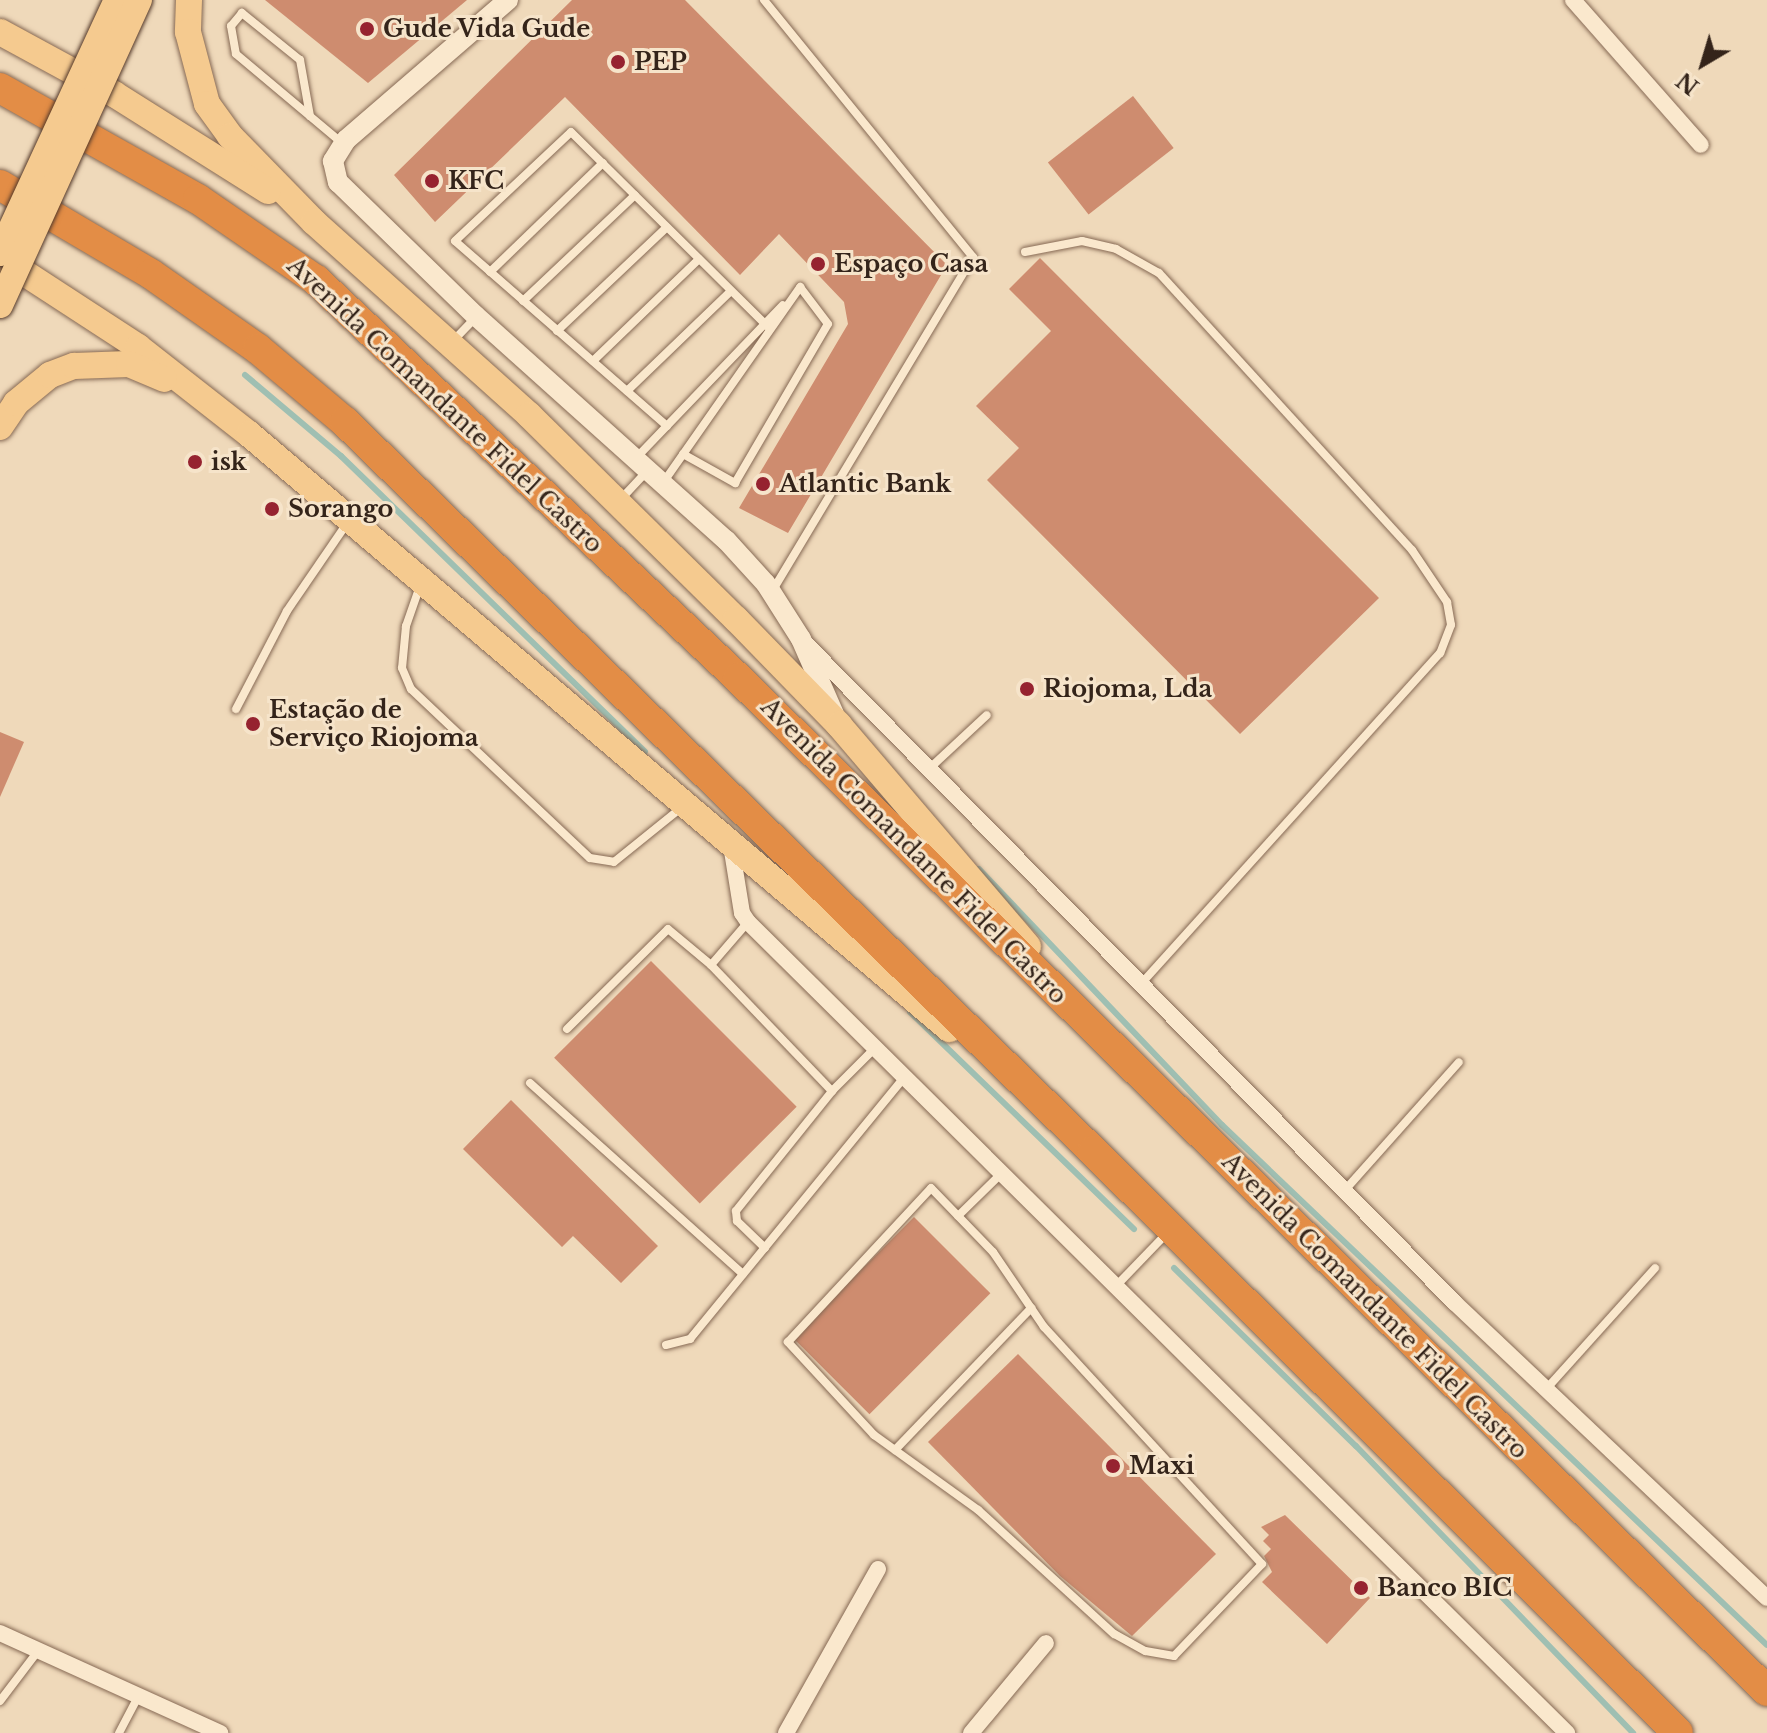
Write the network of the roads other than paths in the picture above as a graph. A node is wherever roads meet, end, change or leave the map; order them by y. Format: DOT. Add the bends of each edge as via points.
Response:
graph roads {
  1 [pos="117,0"];
  2 [pos="139,0"];
  3 [pos="189,0"];
  4 [pos="508,0"];
  5 [pos="764,0"];
  6 [pos="1573,0"];
  7 [pos="0,32"];
  8 [pos="0,88"];
  9 [pos="310,116"];
  10 [pos="343,144"];
  11 [pos="1701,145"];
  12 [pos="603,163"];
  13 [pos="0,185"];
  14 [pos="635,195"];
  15 [pos="314,222"];
  16 [pos="667,227"];
  17 [pos="1025,252"];
  18 [pos="0,255"];
  19 [pos="699,259"];
  20 [pos="490,272"];
  21 [pos="731,291"];
  22 [pos="523,301"];
  23 [pos="0,305"];
  24 [pos="476,316"];
  25 [pos="767,326"];
  26 [pos="557,331"];
  27 [pos="451,343"];
  28 [pos="593,361"];
  29 [pos="627,391"];
  30 [pos="667,426"];
  31 [pos="0,427"];
  32 [pos="249,434"];
  33 [pos="683,454"];
  34 [pos="651,468"];
  35 [pos="618,503"];
  36 [pos="352,517"];
  37 [pos="422,579"];
  38 [pos="772,593"];
  39 [pos="801,639"];
  40 [pos="236,709"];
  41 [pos="987,715"];
  42 [pos="839,725"];
  43 [pos="931,767"];
  44 [pos="684,806"];
  45 [pos="731,845"];
  46 [pos="748,922"];
  47 [pos="711,965"];
  48 [pos="1140,986"];
  49 [pos="567,1029"];
  50 [pos="876,1047"];
  51 [pos="1459,1062"];
  52 [pos="907,1074"];
  53 [pos="530,1083"];
  54 [pos="1153,1085"];
  55 [pos="832,1091"];
  56 [pos="1093,1151"];
  57 [pos="1003,1172"];
  58 [pos="1345,1190"];
  59 [pos="958,1216"];
  60 [pos="1170,1230"];
  61 [pos="765,1248"];
  62 [pos="1655,1268"];
  63 [pos="743,1274"];
  64 [pos="1117,1285"];
  65 [pos="1031,1308"];
  66 [pos="666,1345"];
  67 [pos="1548,1387"];
  68 [pos="895,1450"];
  69 [pos="878,1569"];
  70 [pos="1767,1598"];
  71 [pos="0,1633"];
  72 [pos="1046,1643"];
  73 [pos="38,1651"];
  74 [pos="1767,1691"];
  75 [pos="138,1697"];
  76 [pos="0,1701"];
  77 [pos="119,1733"];
  78 [pos="220,1733"];
  79 [pos="786,1733"];
  80 [pos="971,1733"];
  81 [pos="1567,1733"];
  82 [pos="1678,1733"];
  1 -- 18 [label="main road, bridge"];
  2 -- 23 [label="main road, bridge"];
  3 -- 15 [label="main road" via="188,32 207,104 230,136"];
  4 -- 10 [label="street"];
  5 -- 38 [label="lane" via="973,257"];
  6 -- 11 [label="street"];
  7 -- 15 [label="main road, Avenida Comandante Fidel Castro" via="127,101"];
  8 -- 54 [label="highway, Avenida Comandante Fidel Castro" via="198,199 316,280 738,678"];
  9 -- 9 [label="lane" via="300,60 242,13 231,26 236,54"];
  9 -- 10 [label="lane"];
  10 -- 24 [label="street" via="333,161 338,182"];
  12 -- 14 [label="lane"];
  12 -- 20 [label="lane"];
  12 -- 20 [label="lane" via="571,132 455,241"];
  13 -- 56 [label="highway" via="151,274 258,349 345,422"];
  14 -- 16 [label="lane"];
  14 -- 22 [label="lane"];
  15 -- 27 [label="main road"];
  16 -- 19 [label="lane"];
  16 -- 26 [label="lane"];
  17 -- 48 [label="lane" via="1082,241 1116,249 1159,273 1412,550 1447,602 1451,625 1440,653"];
  18 -- 32 [label="main road" via="138,347"];
  19 -- 21 [label="lane"];
  19 -- 28 [label="lane"];
  20 -- 22 [label="lane"];
  21 -- 25 [label="lane"];
  21 -- 29 [label="lane"];
  22 -- 26 [label="lane"];
  24 -- 27 [label="lane"];
  24 -- 34 [label="street"];
  25 -- 30 [label="lane"];
  25 -- 33 [label="lane"];
  25 -- 33 [label="lane" via="800,287 828,324 735,483"];
  26 -- 28 [label="lane"];
  27 -- 35 [label="main road"];
  28 -- 29 [label="lane"];
  29 -- 30 [label="lane"];
  30 -- 34 [label="lane"];
  31 -- 32 [label="main road" via="16,403 50,375 102,362 129,364 161,378"];
  32 -- 36 [label="main road"];
  33 -- 34 [label="lane"];
  34 -- 35 [label="lane"];
  34 -- 38 [label="street"];
  35 -- 42 [label="main road"];
  36 -- 37 [label="main road"];
  36 -- 40 [label="lane" via="287,611"];
  37 -- 44 [label="main road"];
  37 -- 44 [label="lane" via="406,626 402,668 411,689 590,858 614,862"];
  38 -- 39 [label="street"];
  39 -- 42 [label="street"];
  39 -- 43 [label="street"];
  41 -- 43 [label="lane"];
  42 -- 54 [label="main road"];
  43 -- 48 [label="street"];
  44 -- 45 [label="main road"];
  45 -- 46 [label="street"];
  45 -- 56 [label="main road"];
  46 -- 47 [label="lane"];
  46 -- 50 [label="street"];
  47 -- 49 [label="lane" via="668,929"];
  47 -- 55 [label="lane"];
  48 -- 58 [label="street"];
  50 -- 52 [label="street"];
  50 -- 55 [label="lane"];
  51 -- 58 [label="lane"];
  52 -- 57 [label="street"];
  52 -- 61 [label="lane"];
  53 -- 63 [label="lane"];
  54 -- 74 [label="highway, Avenida Comandante Fidel Castro"];
  55 -- 61 [label="lane" via="736,1211 737,1221"];
  56 -- 60 [label="highway"];
  57 -- 59 [label="lane"];
  57 -- 64 [label="street"];
  58 -- 67 [label="street"];
  59 -- 65 [label="lane" via="993,1252"];
  59 -- 68 [label="lane" via="931,1188 788,1342 874,1435"];
  60 -- 64 [label="lane"];
  60 -- 82 [label="highway"];
  61 -- 63 [label="lane"];
  62 -- 67 [label="lane"];
  63 -- 66 [label="lane" via="690,1339"];
  64 -- 81 [label="street"];
  65 -- 68 [label="lane"];
  65 -- 68 [label="lane" via="1262,1564 1174,1656 1145,1651 1114,1634 978,1510"];
  67 -- 70 [label="street"];
  69 -- 79 [label="street"];
  71 -- 73 [label="street"];
  72 -- 80 [label="street"];
  73 -- 75 [label="street"];
  73 -- 76 [label="lane"];
  75 -- 77 [label="lane"];
  75 -- 78 [label="street"];
}
